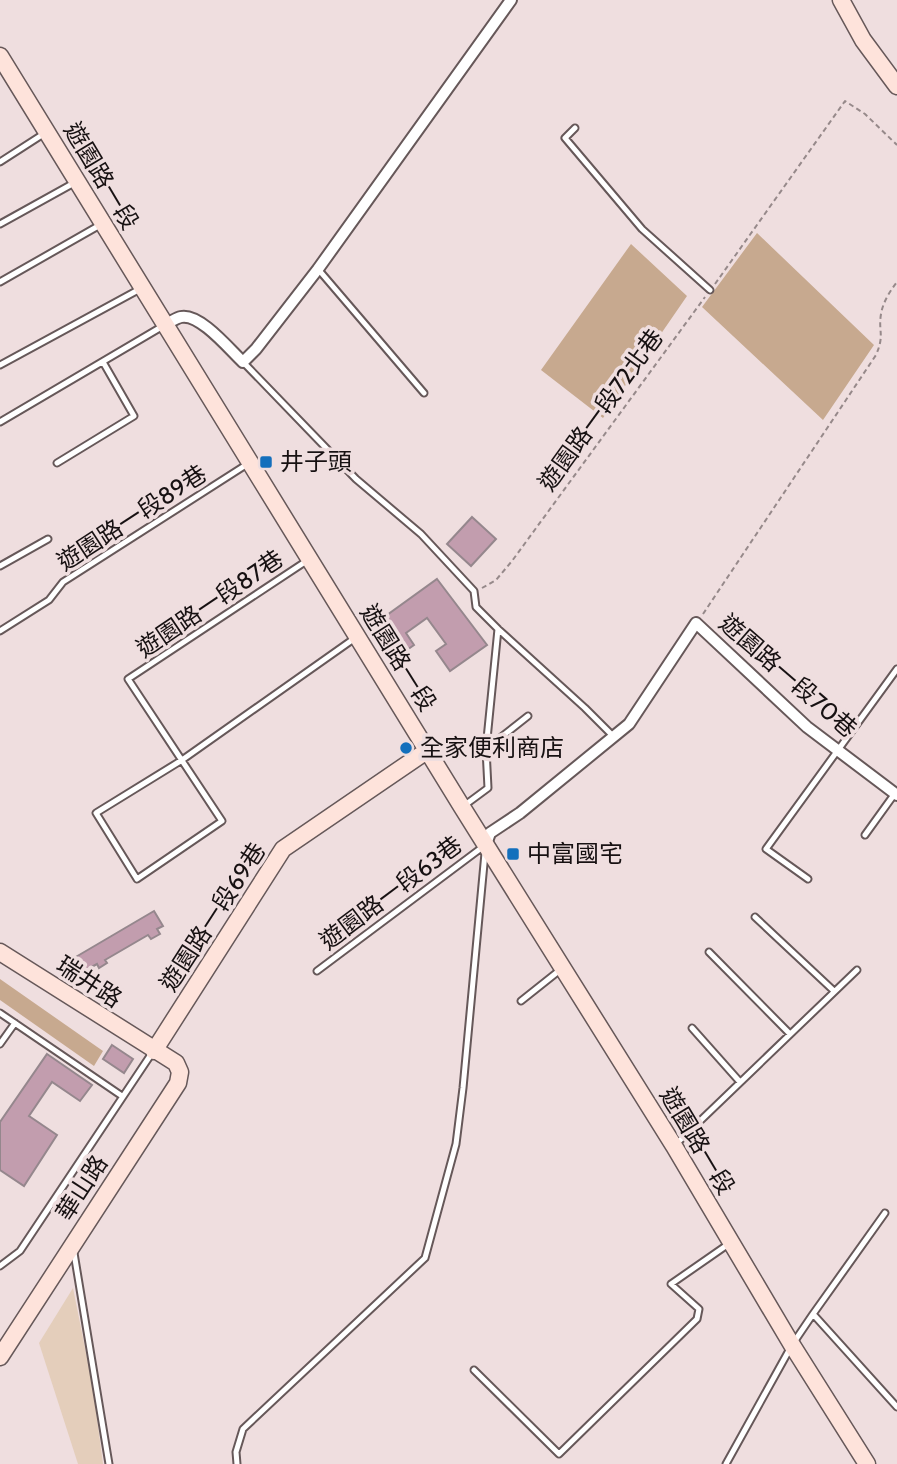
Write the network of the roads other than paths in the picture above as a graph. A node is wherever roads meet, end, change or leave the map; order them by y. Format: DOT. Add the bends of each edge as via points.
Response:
graph roads {
  1 [pos="511,0"];
  2 [pos="844,6"];
  3 [pos="0,56"];
  4 [pos="897,86"];
  5 [pos="575,128"];
  6 [pos="47,132"];
  7 [pos="0,162"];
  8 [pos="77,181"];
  9 [pos="0,224"];
  10 [pos="103,224"];
  11 [pos="318,270"];
  12 [pos="0,282"];
  13 [pos="143,287"];
  14 [pos="710,290"];
  15 [pos="166,324"];
  16 [pos="103,362"];
  17 [pos="243,362"];
  18 [pos="0,365"];
  19 [pos="424,393"];
  20 [pos="0,422"];
  21 [pos="252,462"];
  22 [pos="57,463"];
  23 [pos="48,539"];
  24 [pos="310,558"];
  25 [pos="0,566"];
  26 [pos="498,629"];
  27 [pos="0,631"];
  28 [pos="358,636"];
  29 [pos="897,669"];
  30 [pos="528,716"];
  31 [pos="614,738"];
  32 [pos="837,748"];
  33 [pos="486,749"];
  34 [pos="428,750"];
  35 [pos="182,760"];
  36 [pos="896,793"];
  37 [pos="462,807"];
  38 [pos="866,835"];
  39 [pos="486,844"];
  40 [pos="808,879"];
  41 [pos="755,917"];
  42 [pos="0,952"];
  43 [pos="709,952"];
  44 [pos="563,968"];
  45 [pos="857,970"];
  46 [pos="317,971"];
  47 [pos="835,991"];
  48 [pos="521,1001"];
  49 [pos="0,1013"];
  50 [pos="15,1023"];
  51 [pos="692,1028"];
  52 [pos="790,1034"];
  53 [pos="0,1044"];
  54 [pos="154,1051"];
  55 [pos="740,1082"];
  56 [pos="122,1096"];
  57 [pos="674,1146"];
  58 [pos="885,1213"];
  59 [pos="732,1242"];
  60 [pos="72,1245"];
  61 [pos="0,1266"];
  62 [pos="813,1314"];
  63 [pos="792,1346"];
  64 [pos="0,1357"];
  65 [pos="474,1370"];
  66 [pos="897,1407"];
  67 [pos="109,1464"];
  68 [pos="237,1464"];
  69 [pos="726,1464"];
  70 [pos="867,1464"];
  1 -- 11 [label="street"];
  2 -- 4 [label="street"];
  3 -- 6 [label="street, 遊園路一段"];
  5 -- 14 [label="lane" via="565,138 642,229"];
  6 -- 7 [label="lane"];
  6 -- 8 [label="street, 遊園路一段"];
  8 -- 9 [label="lane"];
  8 -- 10 [label="street, 遊園路一段"];
  10 -- 12 [label="lane"];
  10 -- 13 [label="street, 遊園路一段"];
  11 -- 17 [label="street"];
  11 -- 19 [label="lane"];
  13 -- 15 [label="street, 遊園路一段"];
  13 -- 18 [label="lane"];
  15 -- 16 [label="lane"];
  15 -- 17 [label="street" via="183,316 195,319"];
  15 -- 21 [label="street, 遊園路一段"];
  16 -- 20 [label="lane"];
  16 -- 22 [label="lane" via="134,416"];
  17 -- 26 [label="lane" via="356,479 421,534 474,591 476,607"];
  21 -- 24 [label="street, 遊園路一段"];
  21 -- 27 [label="lane, 遊園路一段89巷" via="63,582 49,600"];
  23 -- 25 [label="lane"];
  24 -- 28 [label="street, 遊園路一段"];
  24 -- 35 [label="lane, 遊園路一段87巷" via="128,679"];
  26 -- 31 [label="lane"];
  26 -- 33 [label="lane"];
  28 -- 34 [label="street, 遊園路一段"];
  28 -- 35 [label="lane"];
  29 -- 32 [label="lane"];
  30 -- 33 [label="lane"];
  31 -- 32 [label="street, 遊園路一段70巷" via="629,723 696,623 807,727"];
  31 -- 39 [label="street, 遊園路一段70巷" via="490,833"];
  32 -- 36 [label="street, 遊園路一段70巷"];
  32 -- 40 [label="lane" via="766,849"];
  33 -- 37 [label="lane" via="488,788"];
  34 -- 37 [label="street, 遊園路一段"];
  34 -- 54 [label="street, 遊園路一段69巷" via="283,849"];
  35 -- 35 [label="lane" via="96,813 137,879 222,821"];
  36 -- 38 [label="lane"];
  37 -- 39 [label="street, 遊園路一段"];
  39 -- 44 [label="street, 遊園路一段"];
  39 -- 46 [label="lane, 遊園路一段63巷"];
  39 -- 68 [label="lane" via="456,1144 425,1258 243,1429"];
  41 -- 47 [label="lane"];
  42 -- 54 [label="street, 瑞井路"];
  43 -- 52 [label="lane"];
  44 -- 48 [label="lane"];
  44 -- 57 [label="street, 遊園路一段"];
  45 -- 47 [label="lane"];
  47 -- 52 [label="lane"];
  49 -- 50 [label="lane"];
  50 -- 53 [label="lane"];
  50 -- 56 [label="lane"];
  51 -- 55 [label="lane"];
  52 -- 55 [label="lane"];
  54 -- 56 [label="lane"];
  54 -- 60 [label="street, 華山路" via="176,1063 180,1072 177,1083"];
  55 -- 57 [label="lane"];
  56 -- 61 [label="lane" via="20,1251"];
  57 -- 59 [label="street, 遊園路一段"];
  58 -- 62 [label="lane"];
  59 -- 63 [label="street, 遊園路一段"];
  59 -- 65 [label="lane" via="671,1284 699,1309 697,1319 559,1454"];
  60 -- 64 [label="street, 華山路"];
  60 -- 67 [label="lane"];
  62 -- 63 [label="lane"];
  62 -- 66 [label="lane"];
  63 -- 69 [label="lane"];
  63 -- 70 [label="street, 遊園路一段"];
}
